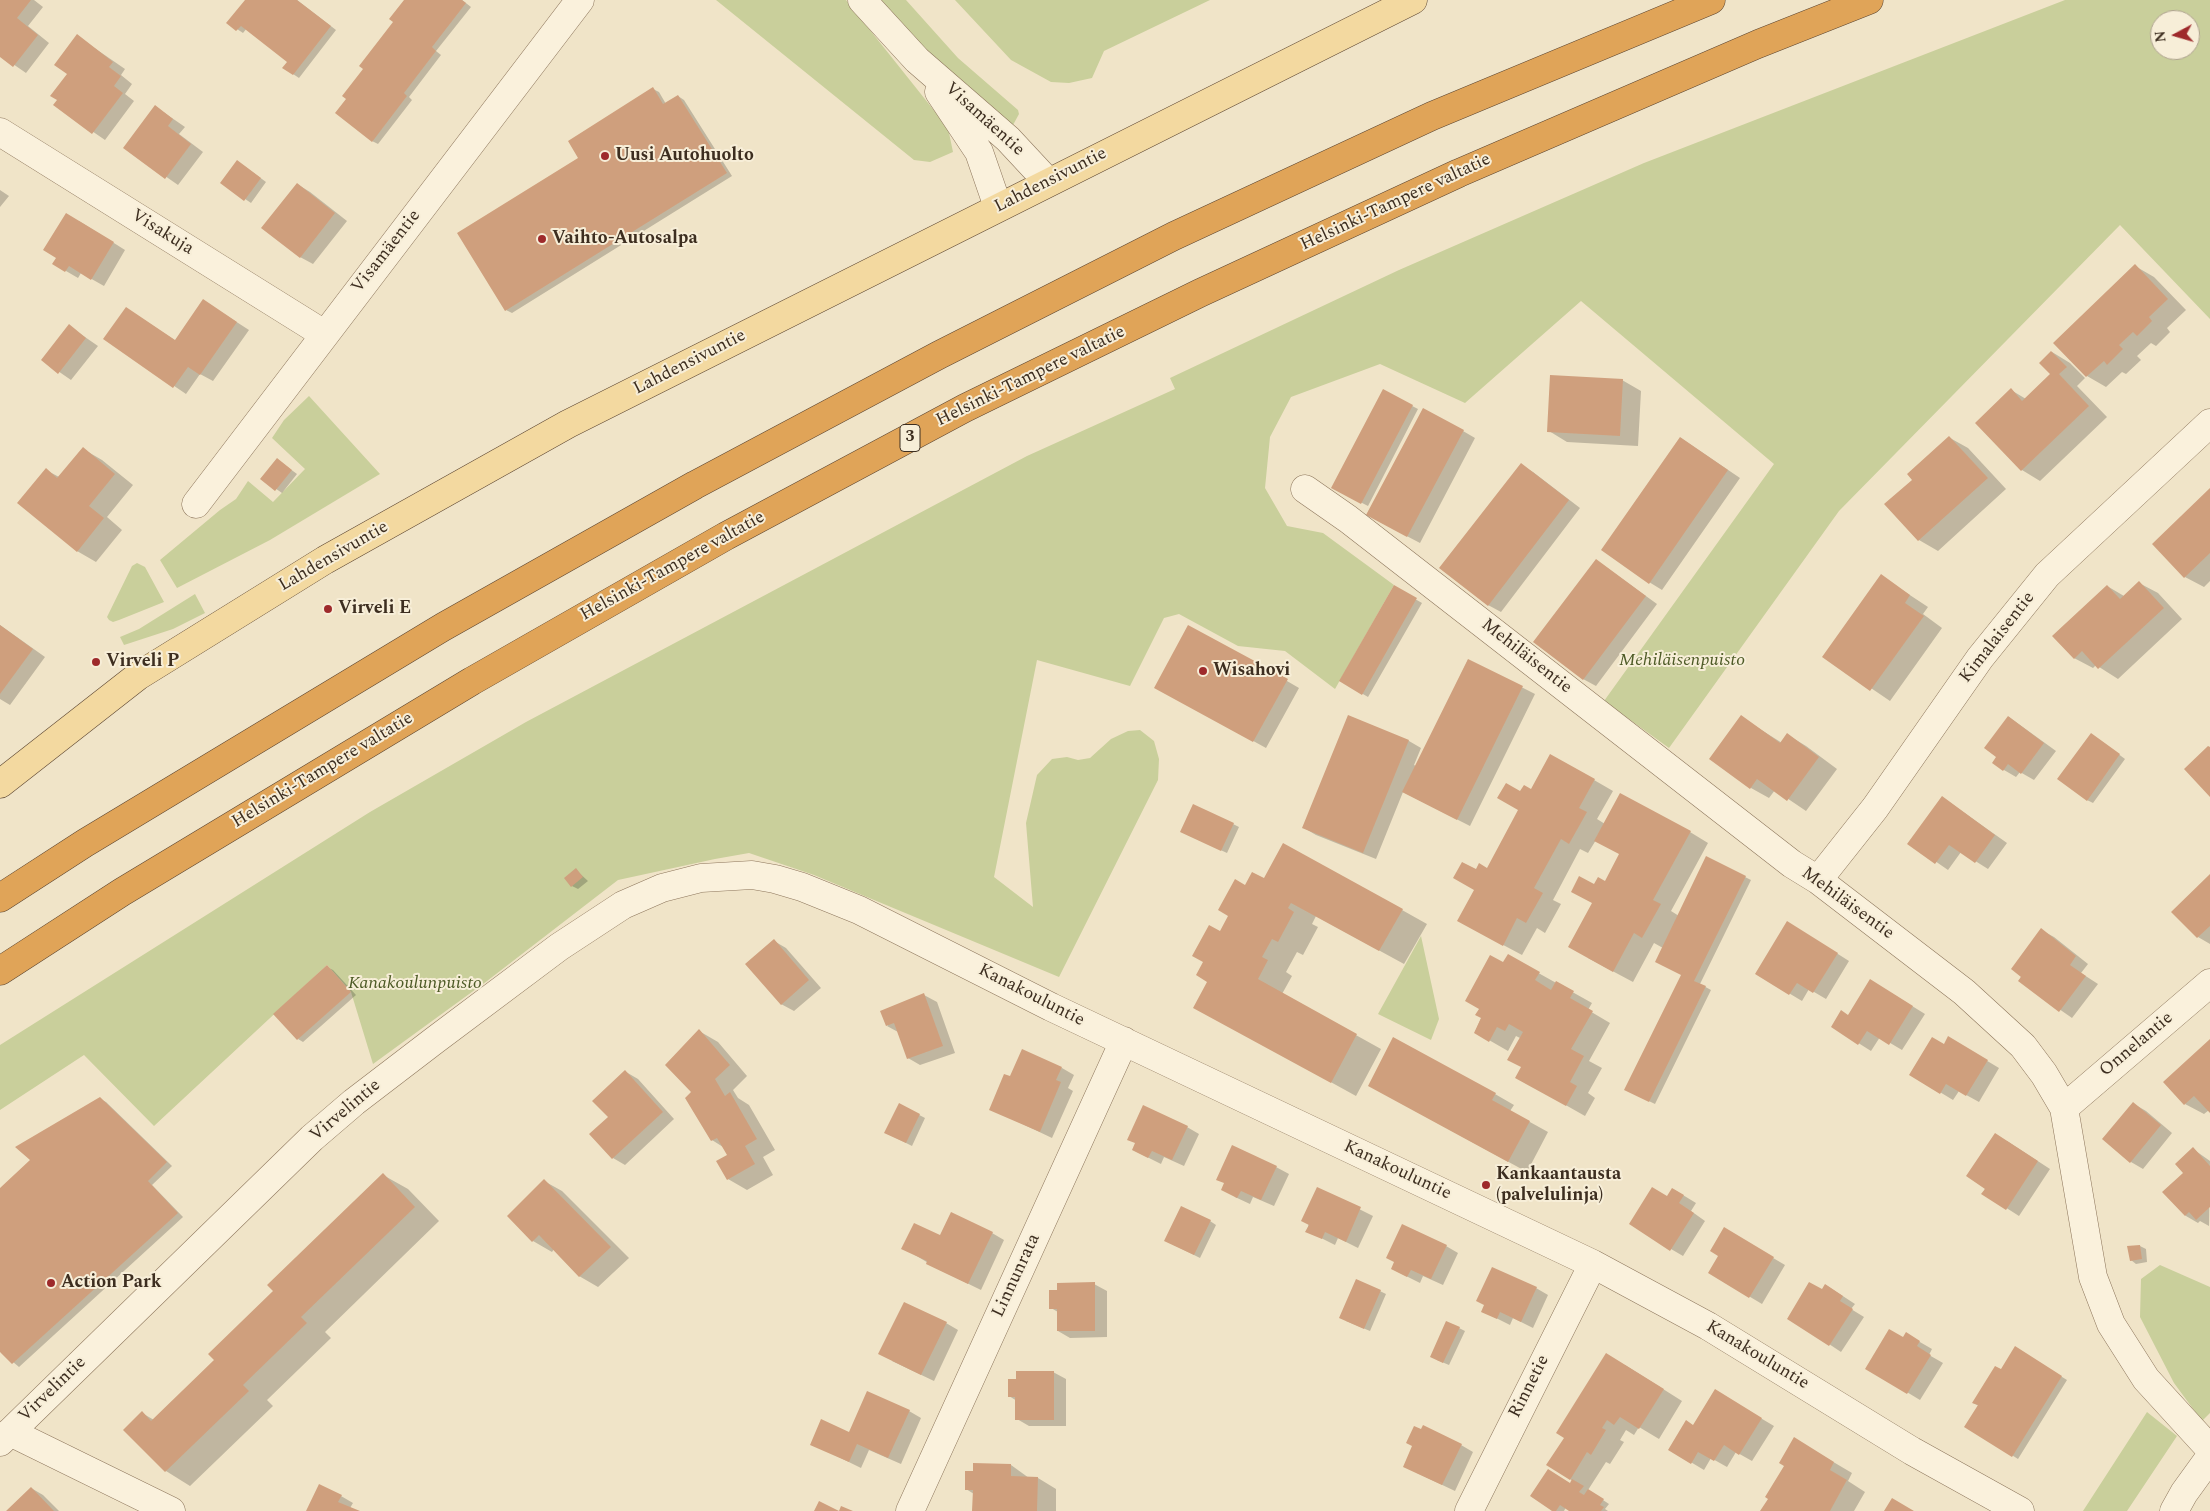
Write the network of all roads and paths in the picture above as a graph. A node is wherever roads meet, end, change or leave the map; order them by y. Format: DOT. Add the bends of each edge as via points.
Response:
graph roads {
  1 [pos="580,0"];
  2 [pos="862,0"];
  3 [pos="1413,0"];
  4 [pos="1711,0"];
  5 [pos="1869,0"];
  6 [pos="917,60"];
  7 [pos="0,132"];
  8 [pos="1048,182"];
  9 [pos="998,208"];
  10 [pos="324,334"];
  11 [pos="2210,424"];
  12 [pos="1305,489"];
  13 [pos="196,504"];
  14 [pos="0,784"];
  15 [pos="752,875"];
  16 [pos="1818,880"];
  17 [pos="0,898"];
  18 [pos="0,971"];
  19 [pos="2210,983"];
  20 [pos="1124,1042"];
  21 [pos="2064,1108"];
  22 [pos="1593,1264"];
  23 [pos="5,1437"];
  24 [pos="2210,1449"];
  25 [pos="2210,1457"];
  26 [pos="171,1511"];
  27 [pos="910,1511"];
  28 [pos="1469,1511"];
  29 [pos="2020,1511"];
  30 [pos="2174,1511"];
  1 -- 10 [label="street, Visamäentie"];
  2 -- 6 [label="street, Visamäentie"];
  3 -- 8 [label="main road, Lahdensivuntie"];
  4 -- 17 [label="highway" via="1432,116 1174,236 939,355 694,485 443,627 85,843"];
  5 -- 18 [label="highway, Helsinki-Tampere valtatie / 3" via="1758,44 1459,173 1200,293 965,408 726,536 472,682 122,892"];
  6 -- 8 [label="street, Visamäentie" via="1008,139"];
  6 -- 9 [label="street, Visamäentie" via="979,152"];
  7 -- 10 [label="street, Visakuja"];
  8 -- 9 [label="main road, Lahdensivuntie"];
  9 -- 14 [label="main road, Lahdensivuntie" via="568,424 325,560 138,676"];
  10 -- 13 [label="street, Visamäentie"];
  11 -- 16 [label="street, Kimalaisentie" via="2047,575 1980,658 1875,808"];
  12 -- 16 [label="street, Mehiläisentie" via="1356,525 1792,864"];
  15 -- 20 [label="street, Kanakouluntie" via="802,887 859,910"];
  15 -- 23 [label="street, Virvelintie" via="701,878 662,888 623,905 558,947 312,1138"];
  16 -- 21 [label="street, Mehiläisentie" via="1964,992 2023,1046"];
  19 -- 21 [label="street, Onnelantie"];
  20 -- 22 [label="street, Kanakouluntie"];
  20 -- 27 [label="street, Linnunrata"];
  21 -- 24 [label="street, Mehiläisentie" via="2093,1277 2111,1324 2146,1378"];
  22 -- 28 [label="street, Rinnetie"];
  22 -- 29 [label="street, Kanakouluntie" via="1708,1326 1949,1474"];
  23 -- 26 [label="street"];
  25 -- 30 [label="street"];
}
